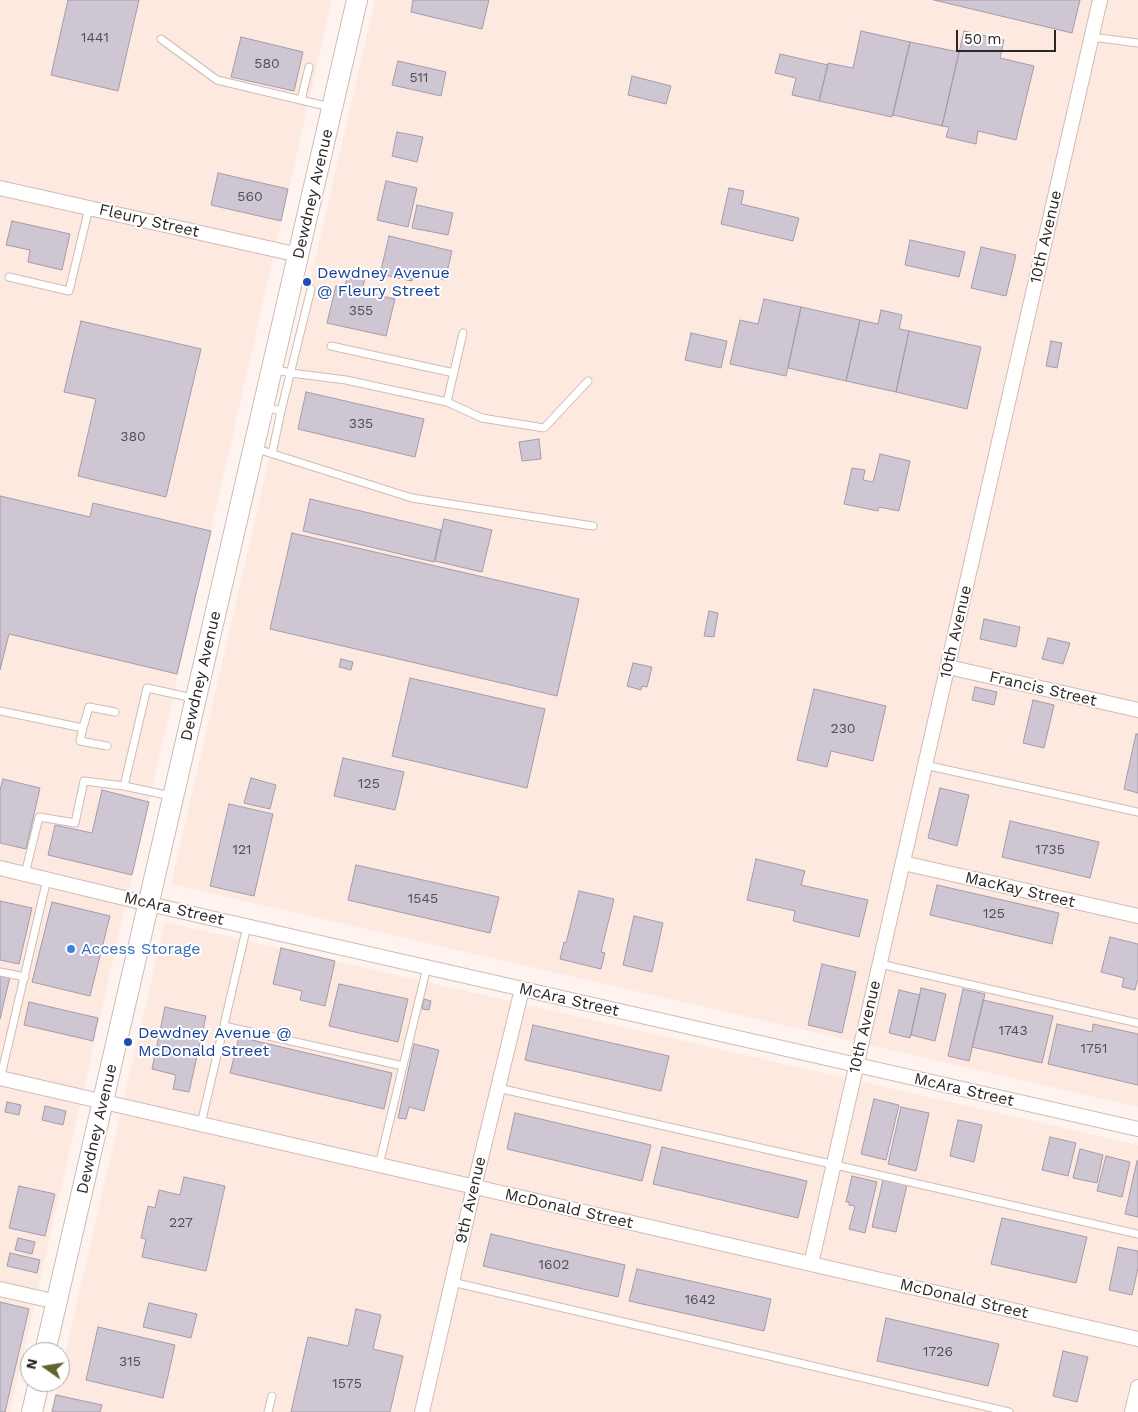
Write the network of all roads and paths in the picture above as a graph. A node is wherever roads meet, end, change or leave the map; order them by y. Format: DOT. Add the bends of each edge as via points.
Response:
graph roads {
  1 [pos="357,0"];
  2 [pos="1100,0"];
  3 [pos="1092,38"];
  4 [pos="160,39"];
  5 [pos="1138,43"];
  6 [pos="309,67"];
  7 [pos="301,100"];
  8 [pos="332,107"];
  9 [pos="0,188"];
  10 [pos="89,208"];
  11 [pos="298,254"];
  12 [pos="9,277"];
  13 [pos="312,289"];
  14 [pos="463,333"];
  15 [pos="330,346"];
  16 [pos="281,371"];
  17 [pos="454,373"];
  18 [pos="588,381"];
  19 [pos="448,402"];
  20 [pos="263,451"];
  21 [pos="592,526"];
  22 [pos="948,667"];
  23 [pos="196,699"];
  24 [pos="1138,710"];
  25 [pos="0,712"];
  26 [pos="115,712"];
  27 [pos="83,728"];
  28 [pos="107,746"];
  29 [pos="925,765"];
  30 [pos="124,786"];
  31 [pos="174,797"];
  32 [pos="1138,812"];
  33 [pos="903,863"];
  34 [pos="0,868"];
  35 [pos="24,874"];
  36 [pos="48,878"];
  37 [pos="149,904"];
  38 [pos="1138,916"];
  39 [pos="247,926"];
  40 [pos="880,964"];
  41 [pos="427,967"];
  42 [pos="0,972"];
  43 [pos="25,977"];
  44 [pos="522,989"];
  45 [pos="1138,1023"];
  46 [pos="224,1026"];
  47 [pos="856,1065"];
  48 [pos="403,1066"];
  49 [pos="0,1079"];
  50 [pos="498,1088"];
  51 [pos="103,1102"];
  52 [pos="201,1124"];
  53 [pos="1138,1129"];
  54 [pos="379,1165"];
  55 [pos="834,1166"];
  56 [pos="474,1187"];
  57 [pos="1138,1234"];
  58 [pos="811,1264"];
  59 [pos="452,1282"];
  60 [pos="0,1289"];
  61 [pos="57,1302"];
  62 [pos="1138,1339"];
  63 [pos="48,1342"];
  64 [pos="1138,1387"];
  65 [pos="37,1392"];
  66 [pos="272,1396"];
  67 [pos="32,1412"];
  68 [pos="268,1412"];
  69 [pos="422,1412"];
  70 [pos="1010,1412"];
  71 [pos="1132,1412"];
  1 -- 8 [label="street, Dewdney Avenue"];
  2 -- 3 [label="street, 10th Avenue"];
  3 -- 5 [label="lane"];
  3 -- 22 [label="street, 10th Avenue"];
  4 -- 7 [label="lane" via="217,80"];
  6 -- 7 [label="lane"];
  7 -- 8 [label="lane"];
  8 -- 11 [label="street, Dewdney Avenue"];
  9 -- 10 [label="street, Fleury Street"];
  10 -- 11 [label="street, Fleury Street"];
  10 -- 12 [label="lane" via="70,291"];
  11 -- 16 [label="street, Dewdney Avenue"];
  13 -- 16 [label="lane"];
  14 -- 17 [label="lane"];
  15 -- 17 [label="lane"];
  16 -- 19 [label="lane" via="346,380"];
  16 -- 20 [label="street, Dewdney Avenue"];
  17 -- 19 [label="lane"];
  18 -- 19 [label="lane" via="544,428 482,418"];
  20 -- 21 [label="lane" via="412,498"];
  20 -- 23 [label="street, Dewdney Avenue"];
  22 -- 24 [label="street, Francis Street"];
  22 -- 29 [label="street, 10th Avenue"];
  23 -- 30 [label="lane" via="147,688"];
  23 -- 31 [label="street, Dewdney Avenue"];
  25 -- 27 [label="lane"];
  26 -- 27 [label="lane" via="89,707"];
  27 -- 28 [label="lane" via="80,741"];
  29 -- 32 [label="lane"];
  29 -- 33 [label="street, 10th Avenue"];
  30 -- 31 [label="lane"];
  30 -- 35 [label="lane" via="84,781 75,823 39,816"];
  31 -- 37 [label="street, Dewdney Avenue"];
  33 -- 38 [label="street, MacKay Street"];
  33 -- 40 [label="street, 10th Avenue"];
  34 -- 35 [label="street, McAra Street"];
  35 -- 36 [label="street, McAra Street"];
  36 -- 37 [label="street, McAra Street"];
  36 -- 43 [label="lane"];
  37 -- 39 [label="street, McAra Street"];
  37 -- 51 [label="street, Dewdney Avenue"];
  39 -- 41 [label="street, McAra Street"];
  39 -- 46 [label="lane"];
  40 -- 45 [label="lane"];
  40 -- 47 [label="street, 10th Avenue"];
  41 -- 44 [label="street, McAra Street"];
  41 -- 48 [label="lane"];
  42 -- 43 [label="lane"];
  43 -- 49 [label="lane"];
  44 -- 47 [label="street, McAra Street"];
  44 -- 50 [label="street, 9th Avenue"];
  46 -- 48 [label="lane"];
  46 -- 52 [label="lane"];
  47 -- 53 [label="street, McAra Street"];
  47 -- 55 [label="street, 10th Avenue"];
  48 -- 54 [label="lane"];
  49 -- 51 [label="street, McDonald Street"];
  50 -- 55 [label="lane"];
  50 -- 56 [label="street, 9th Avenue"];
  51 -- 52 [label="street, McDonald Street"];
  51 -- 61 [label="street, Dewdney Avenue"];
  52 -- 54 [label="street, McDonald Street"];
  54 -- 56 [label="street, McDonald Street"];
  55 -- 57 [label="lane"];
  55 -- 58 [label="street, 10th Avenue"];
  56 -- 58 [label="street, McDonald Street"];
  56 -- 59 [label="street, 9th Avenue"];
  58 -- 62 [label="street, McDonald Street"];
  59 -- 69 [label="street, 9th Avenue"];
  59 -- 70 [label="lane"];
  60 -- 61 [label="street"];
  61 -- 63 [label="street, Dewdney Avenue"];
  64 -- 71 [label="street"];
  65 -- 67 [label="street"];
  66 -- 68 [label="lane"];
}
